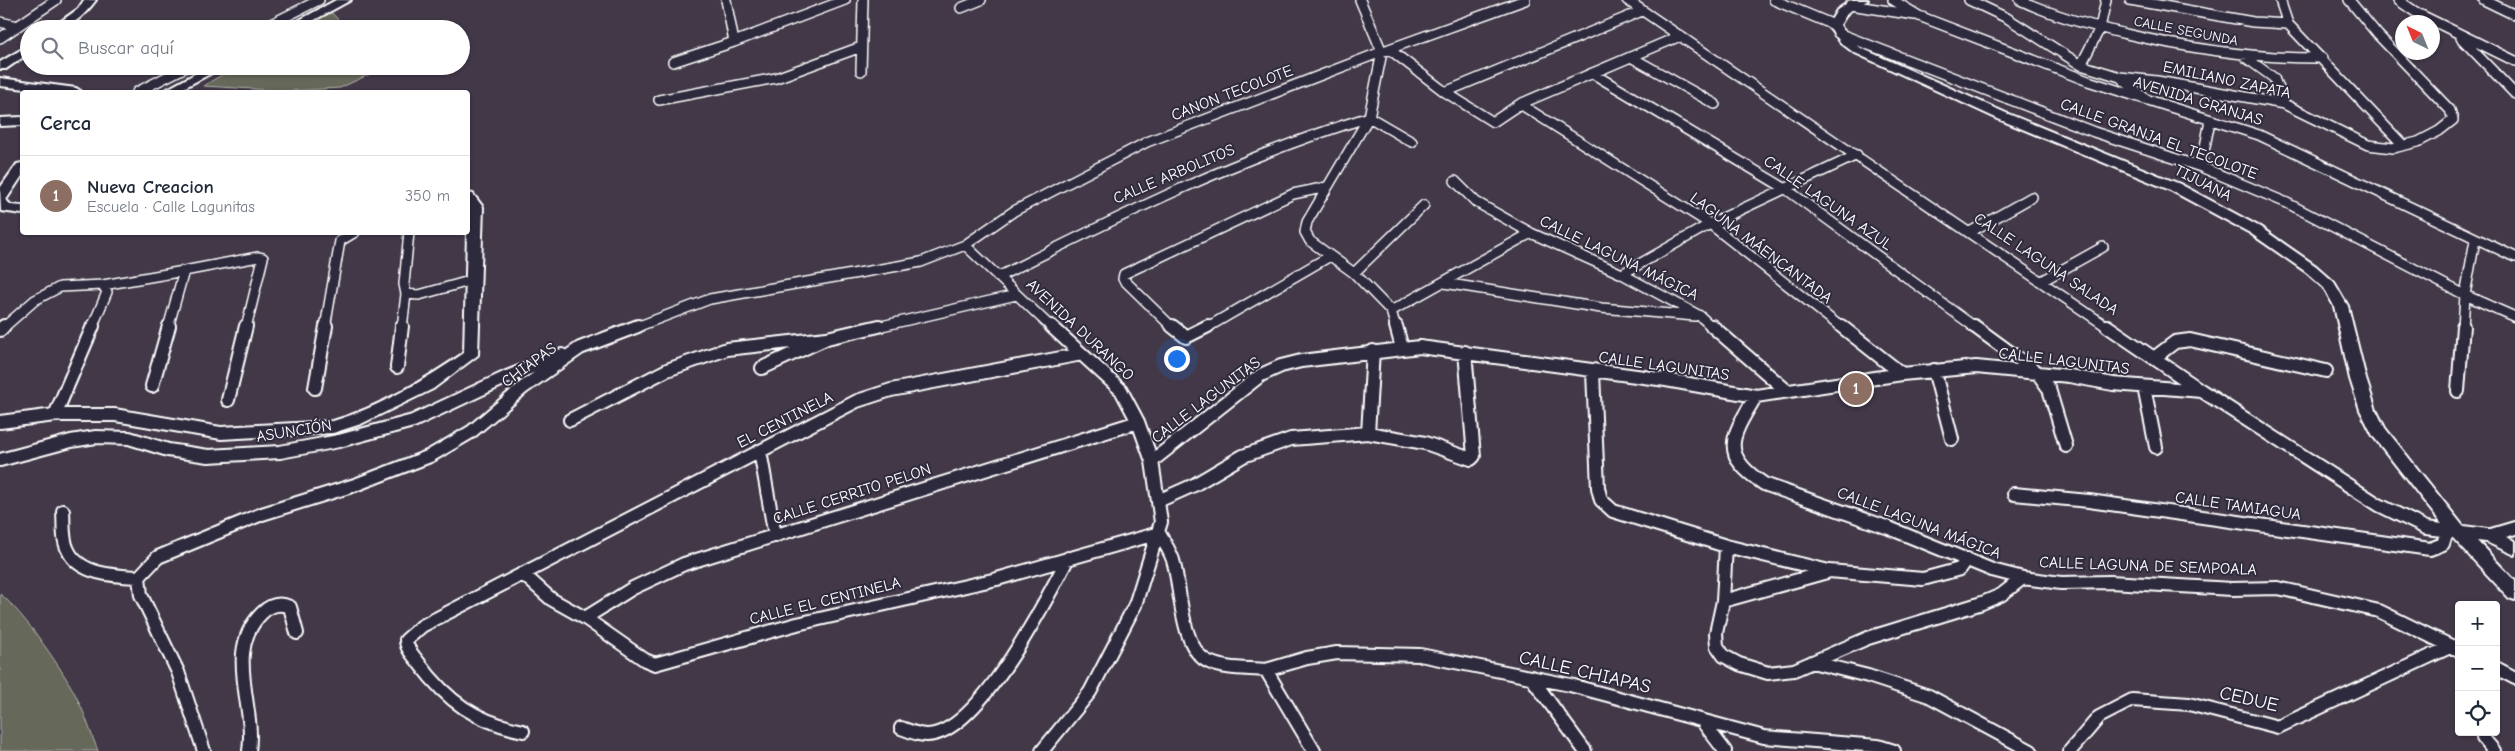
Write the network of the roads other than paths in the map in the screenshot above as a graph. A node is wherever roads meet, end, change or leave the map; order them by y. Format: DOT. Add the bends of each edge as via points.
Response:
graph roads {
  1 [pos="56,0"];
  2 [pos="90,0"];
  3 [pos="319,0"];
  4 [pos="345,0"];
  5 [pos="737,0"];
  6 [pos="844,0"];
  7 [pos="863,0"];
  8 [pos="981,0"];
  9 [pos="1360,0"];
  10 [pos="1525,0"];
  11 [pos="1626,0"];
  12 [pos="1774,0"];
  13 [pos="1862,0"];
  14 [pos="1893,0"];
  15 [pos="1969,0"];
  16 [pos="2020,0"];
  17 [pos="2106,0"];
  18 [pos="2130,0"];
  19 [pos="2280,0"];
  20 [pos="2349,0"];
  21 [pos="2398,0"];
  22 [pos="2484,0"];
  23 [pos="726,2"];
  24 [pos="1850,5"];
  25 [pos="961,8"];
  26 [pos="1642,10"];
  27 [pos="2515,15"];
  28 [pos="1919,16"];
  29 [pos="27,20"];
  30 [pos="68,20"];
  31 [pos="279,20"];
  32 [pos="306,20"];
  33 [pos="0,22"];
  34 [pos="2288,24"];
  35 [pos="18,26"];
  36 [pos="2100,28"];
  37 [pos="1836,29"];
  38 [pos="2458,33"];
  39 [pos="1680,36"];
  40 [pos="0,38"];
  41 [pos="734,42"];
  42 [pos="861,47"];
  43 [pos="1386,51"];
  44 [pos="20,54"];
  45 [pos="1631,56"];
  46 [pos="2244,56"];
  47 [pos="2323,58"];
  48 [pos="2515,61"];
  49 [pos="673,62"];
  50 [pos="2081,65"];
  51 [pos="2,66"];
  52 [pos="861,72"];
  53 [pos="1592,73"];
  54 [pos="170,75"];
  55 [pos="201,75"];
  56 [pos="2120,77"];
  57 [pos="0,82"];
  58 [pos="61,90"];
  59 [pos="141,90"];
  60 [pos="172,90"];
  61 [pos="1445,92"];
  62 [pos="2515,94"];
  63 [pos="659,100"];
  64 [pos="2148,102"];
  65 [pos="1520,104"];
  66 [pos="1714,104"];
  67 [pos="2284,104"];
  68 [pos="1369,117"];
  69 [pos="20,120"];
  70 [pos="2210,121"];
  71 [pos="0,122"];
  72 [pos="1412,142"];
  73 [pos="2403,145"];
  74 [pos="1856,154"];
  75 [pos="2201,167"];
  76 [pos="20,170"];
  77 [pos="1455,181"];
  78 [pos="1326,187"];
  79 [pos="1786,188"];
  80 [pos="20,192"];
  81 [pos="2032,197"];
  82 [pos="0,199"];
  83 [pos="470,200"];
  84 [pos="1424,205"];
  85 [pos="20,210"];
  86 [pos="1710,224"];
  87 [pos="1970,232"];
  88 [pos="1531,233"];
  89 [pos="348,235"];
  90 [pos="409,235"];
  91 [pos="2476,240"];
  92 [pos="965,245"];
  93 [pos="2103,247"];
  94 [pos="1330,256"];
  95 [pos="2515,257"];
  96 [pos="184,271"];
  97 [pos="1354,273"];
  98 [pos="1622,274"];
  99 [pos="998,276"];
  100 [pos="473,280"];
  101 [pos="2042,282"];
  102 [pos="1444,283"];
  103 [pos="103,285"];
  104 [pos="406,294"];
  105 [pos="1016,295"];
  106 [pos="2465,295"];
  107 [pos="1391,311"];
  108 [pos="1700,316"];
  109 [pos="2515,317"];
  110 [pos="0,330"];
  111 [pos="826,338"];
  112 [pos="580,348"];
  113 [pos="1402,348"];
  114 [pos="1373,351"];
  115 [pos="1465,352"];
  116 [pos="1082,354"];
  117 [pos="2154,358"];
  118 [pos="397,368"];
  119 [pos="762,368"];
  120 [pos="1934,370"];
  121 [pos="2326,371"];
  122 [pos="1593,372"];
  123 [pos="2037,372"];
  124 [pos="1902,374"];
  125 [pos="152,386"];
  126 [pos="2144,387"];
  127 [pos="315,388"];
  128 [pos="1787,391"];
  129 [pos="2202,391"];
  130 [pos="2458,391"];
  131 [pos="1756,396"];
  132 [pos="228,400"];
  133 [pos="55,415"];
  134 [pos="570,420"];
  135 [pos="0,422"];
  136 [pos="1138,422"];
  137 [pos="1368,433"];
  138 [pos="1952,440"];
  139 [pos="2066,446"];
  140 [pos="2156,447"];
  141 [pos="760,451"];
  142 [pos="0,460"];
  143 [pos="1152,461"];
  144 [pos="2014,494"];
  145 [pos="1158,501"];
  146 [pos="63,511"];
  147 [pos="2515,528"];
  148 [pos="2452,532"];
  149 [pos="1159,533"];
  150 [pos="775,536"];
  151 [pos="2488,536"];
  152 [pos="1726,546"];
  153 [pos="2515,548"];
  154 [pos="1068,558"];
  155 [pos="1967,559"];
  156 [pos="1829,571"];
  157 [pos="523,574"];
  158 [pos="139,576"];
  159 [pos="2023,578"];
  160 [pos="2515,593"];
  161 [pos="1723,601"];
  162 [pos="585,618"];
  163 [pos="298,633"];
  164 [pos="2455,648"];
  165 [pos="2455,648"];
  166 [pos="1812,662"];
  167 [pos="1266,670"];
  168 [pos="2500,670"];
  169 [pos="1531,677"];
  170 [pos="2515,678"];
  171 [pos="1702,721"];
  172 [pos="901,728"];
  173 [pos="523,732"];
  174 [pos="2484,738"];
  175 [pos="204,751"];
  176 [pos="249,751"];
  177 [pos="1042,751"];
  178 [pos="1314,751"];
  179 [pos="1585,751"];
  180 [pos="1725,751"];
  181 [pos="1894,751"];
  182 [pos="2030,751"];
  183 [pos="2070,751"];
  184 [pos="2494,751"];
  1 -- 29 [label="street"];
  2 -- 30 [label="street"];
  3 -- 31 [label="street"];
  4 -- 32 [label="street"];
  5 -- 23 [label="street"];
  6 -- 41 [label="street"];
  7 -- 42 [label="street"];
  8 -- 25 [label="street"];
  9 -- 43 [label="street"];
  10 -- 43 [label="street, CANON TECOLOTE"];
  11 -- 26 [label="street, CALLE LAGUNA SALADA"];
  12 -- 37 [label="street, CALLE GRANJA EL TECOLOTE"];
  13 -- 24 [label="street"];
  14 -- 28 [label="street, AVENIDA GRANJAS"];
  15 -- 50 [label="street" via="2007,18"];
  16 -- 36 [label="street, CALLE SEGUNDA"];
  17 -- 36 [label="street"];
  18 -- 34 [label="street" via="2253,22"];
  19 -- 34 [label="street"];
  20 -- 73 [label="street, EMILIANO ZAPATA" via="2453,116 2453,120 2429,138"];
  21 -- 38 [label="street"];
  22 -- 27 [label="street"];
  23 -- 41 [label="street"];
  24 -- 28 [label="street, AVENIDA GRANJAS"];
  24 -- 37 [label="street" via="1839,14"];
  26 -- 39 [label="street, CALLE LAGUNA SALADA"];
  26 -- 61 [label="street"];
  28 -- 64 [label="street, AVENIDA GRANJAS"];
  33 -- 35 [label="street"];
  34 -- 47 [label="street"];
  35 -- 40 [label="street"];
  36 -- 46 [label="street, CALLE SEGUNDA"];
  36 -- 50 [label="street"];
  37 -- 75 [label="street, CALLE GRANJA EL TECOLOTE" via="2094,132"];
  37 -- 148 [label="street, TIJUANA" via="1857,50 1911,76 2175,187 2255,230 2311,269 2341,306 2358,380 2376,425"];
  38 -- 48 [label="street"];
  38 -- 62 [label="street"];
  39 -- 45 [label="street"];
  39 -- 74 [label="street, CALLE LAGUNA SALADA"];
  41 -- 49 [label="street"];
  42 -- 52 [label="street"];
  42 -- 63 [label="street" via="776,78"];
  43 -- 61 [label="street"];
  43 -- 68 [label="street"];
  43 -- 92 [label="street, CANON TECOLOTE" via="1147,142 1014,211"];
  44 -- 51 [label="street"];
  45 -- 53 [label="street"];
  45 -- 66 [label="street"];
  46 -- 47 [label="street, CALLE SEGUNDA" via="2289,60"];
  46 -- 67 [label="street" via="2274,78"];
  47 -- 73 [label="street"];
  50 -- 56 [label="street"];
  53 -- 65 [label="street"];
  53 -- 79 [label="street, CALLE LAGUNA AZUL"];
  54 -- 59 [label="street"];
  55 -- 60 [label="street"];
  56 -- 64 [label="street"];
  56 -- 67 [label="street, EMILIANO ZAPATA"];
  57 -- 58 [label="street"];
  61 -- 65 [label="street" via="1494,121"];
  64 -- 70 [label="street, AVENIDA GRANJAS"];
  65 -- 86 [label="street, LAGUNA MÁENCANTADA"];
  67 -- 73 [label="street, EMILIANO ZAPATA" via="2368,145 2393,148"];
  68 -- 72 [label="street"];
  68 -- 78 [label="street"];
  68 -- 99 [label="street, CALLE ARBOLITOS" via="1322,130 1140,204"];
  69 -- 71 [label="street"];
  70 -- 75 [label="street"];
  70 -- 91 [label="street, AVENIDA GRANJAS" via="2259,135"];
  74 -- 79 [label="street"];
  74 -- 87 [label="street, CALLE LAGUNA SALADA"];
  75 -- 106 [label="street, CALLE GRANJA EL TECOLOTE" via="2287,204"];
  76 -- 82 [label="street"];
  77 -- 88 [label="street, CALLE LAGUNA MÁGICA" via="1476,202"];
  78 -- 94 [label="street" via="1305,232 1310,241"];
  78 -- 94 [label="street" via="1293,194 1124,274 1123,279 1186,337"];
  79 -- 86 [label="street"];
  79 -- 123 [label="street, CALLE LAGUNA AZUL"];
  80 -- 82 [label="street"];
  81 -- 87 [label="street"];
  82 -- 85 [label="street" via="0,204"];
  83 -- 100 [label="street" via="476,208"];
  84 -- 97 [label="street"];
  86 -- 98 [label="street"];
  86 -- 124 [label="street, LAGUNA MÁENCANTADA"];
  87 -- 101 [label="street, CALLE LAGUNA SALADA"];
  88 -- 98 [label="street, CALLE LAGUNA MÁGICA"];
  88 -- 102 [label="street"];
  89 -- 127 [label="street" via="340,241"];
  90 -- 104 [label="street"];
  91 -- 95 [label="street, AVENIDA GRANJAS"];
  91 -- 106 [label="street"];
  92 -- 99 [label="street, AVENIDA DURANGO"];
  92 -- 112 [label="street, CHIAPAS" via="921,262 710,299"];
  93 -- 101 [label="street"];
  94 -- 97 [label="street"];
  96 -- 103 [label="street"];
  96 -- 125 [label="street"];
  96 -- 132 [label="street" via="263,258"];
  97 -- 107 [label="street"];
  98 -- 108 [label="street, CALLE LAGUNA MÁGICA"];
  99 -- 105 [label="street, AVENIDA DURANGO"];
  100 -- 104 [label="street" via="418,295"];
  100 -- 133 [label="street" via="471,355 428,385 356,420 333,427 221,433 115,415"];
  101 -- 117 [label="street, CALLE LAGUNA SALADA"];
  102 -- 107 [label="street"];
  102 -- 108 [label="street" via="1613,309"];
  103 -- 110 [label="street" via="60,288 35,300"];
  103 -- 133 [label="street" via="107,292"];
  104 -- 118 [label="street"];
  105 -- 111 [label="street"];
  105 -- 116 [label="street, AVENIDA DURANGO"];
  106 -- 109 [label="street, CALLE GRANJA EL TECOLOTE"];
  106 -- 130 [label="street"];
  107 -- 113 [label="street"];
  108 -- 128 [label="street, CALLE LAGUNA MÁGICA"];
  111 -- 119 [label="street"];
  111 -- 134 [label="street" via="727,349 667,370"];
  112 -- 142 [label="street, ASUNCIÓN" via="507,376 413,421 280,452 208,456 168,450 129,438 96,437"];
  112 -- 158 [label="street, CHIAPAS" via="524,387 471,432 430,456 355,486 262,514 158,557"];
  113 -- 114 [label="street, CALLE LAGUNITAS"];
  113 -- 115 [label="street, CALLE LAGUNITAS"];
  114 -- 137 [label="street"];
  114 -- 143 [label="street, CALLE LAGUNITAS" via="1302,361 1261,375"];
  115 -- 122 [label="street, CALLE LAGUNITAS"];
  115 -- 137 [label="street" via="1474,456 1468,459 1425,443"];
  116 -- 136 [label="street, AVENIDA DURANGO" via="1121,390"];
  116 -- 141 [label="street, EL CENTINELA" via="874,395"];
  117 -- 121 [label="street" via="2175,342 2190,340"];
  117 -- 129 [label="street, CALLE LAGUNA SALADA"];
  120 -- 123 [label="street, CALLE LAGUNITAS" via="1976,367"];
  120 -- 124 [label="street, CALLE LAGUNITAS"];
  120 -- 138 [label="street"];
  122 -- 131 [label="street, CALLE LAGUNITAS" via="1666,380"];
  122 -- 152 [label="street" via="1601,500 1613,510"];
  123 -- 126 [label="street, CALLE LAGUNITAS"];
  123 -- 139 [label="street" via="2050,389"];
  124 -- 128 [label="street, CALLE LAGUNITAS"];
  126 -- 129 [label="street, CALLE LAGUNITAS"];
  126 -- 140 [label="street"];
  128 -- 131 [label="street, CALLE LAGUNITAS"];
  129 -- 148 [label="street, CALLE LAGUNA SALADA" via="2379,505 2426,528"];
  131 -- 155 [label="street, CALLE LAGUNA MÁGICA" via="1739,424 1733,442 1733,457 1750,476"];
  133 -- 135 [label="street"];
  136 -- 143 [label="street, AVENIDA DURANGO"];
  136 -- 150 [label="street, CALLE CERRITO PELON"];
  137 -- 145 [label="street" via="1291,439 1243,456 1194,485"];
  141 -- 150 [label="street"];
  141 -- 157 [label="street, EL CENTINELA"];
  143 -- 145 [label="street, AVENIDA DURANGO"];
  144 -- 148 [label="street, CALLE TAMIAGUA" via="2088,501 2430,549 2439,548"];
  145 -- 149 [label="street, AVENIDA DURANGO"];
  146 -- 158 [label="street" via="68,553 76,561 113,576"];
  147 -- 151 [label="street"];
  148 -- 151 [label="street"];
  148 -- 160 [label="street, TIJUANA"];
  149 -- 154 [label="street, CALLE EL CENTINELA"];
  149 -- 167 [label="street" via="1174,562 1183,615 1195,650 1208,662"];
  149 -- 177 [label="street, AVENIDA DURANGO" via="1135,605 1090,692"];
  150 -- 162 [label="street, CALLE CERRITO PELON" via="658,574"];
  151 -- 153 [label="street"];
  152 -- 156 [label="street"];
  152 -- 161 [label="street, CALLE LAGUNA DE SEMPOALA"];
  154 -- 162 [label="street, CALLE EL CENTINELA" via="997,579 797,624 655,664"];
  154 -- 172 [label="street" via="1012,656 978,702 938,733 925,736"];
  155 -- 156 [label="street" via="1960,569 1923,580"];
  155 -- 159 [label="street, CALLE LAGUNA MÁGICA"];
  156 -- 161 [label="street"];
  157 -- 162 [label="street, CALLE EL CENTINELA" via="551,599"];
  157 -- 173 [label="street, EL CENTINELA" via="422,626 406,640 406,646 446,695 479,717"];
  158 -- 175 [label="street" via="141,595 178,672"];
  159 -- 164 [label="street, CALLE LAGUNA DE SEMPOALA" via="2061,584 2110,582 2232,589 2278,588 2379,611"];
  159 -- 166 [label="street, CALLE LAGUNA DE SEMPOALA" via="1982,603 1868,638"];
  161 -- 166 [label="street, CALLE LAGUNA DE SEMPOALA" via="1716,633 1717,646 1724,656 1768,673 1794,670"];
  163 -- 176 [label="street" via="290,607 282,603 270,606 250,626 243,660"];
  165 -- 183 [label="street, CEDUE" via="2278,728 2189,704 2132,700 2099,717"];
  166 -- 182 [label="street" via="1929,696"];
  167 -- 169 [label="street, CALLE CHIAPAS" via="1329,654 1373,652 1420,655"];
  167 -- 178 [label="street"];
  168 -- 170 [label="street"];
  169 -- 171 [label="street, CALLE CHIAPAS" via="1570,684"];
  169 -- 179 [label="street"];
  171 -- 180 [label="street"];
  171 -- 181 [label="street, CALLE CHIAPAS" via="1764,737 1878,746"];
  174 -- 184 [label="street"];
}
